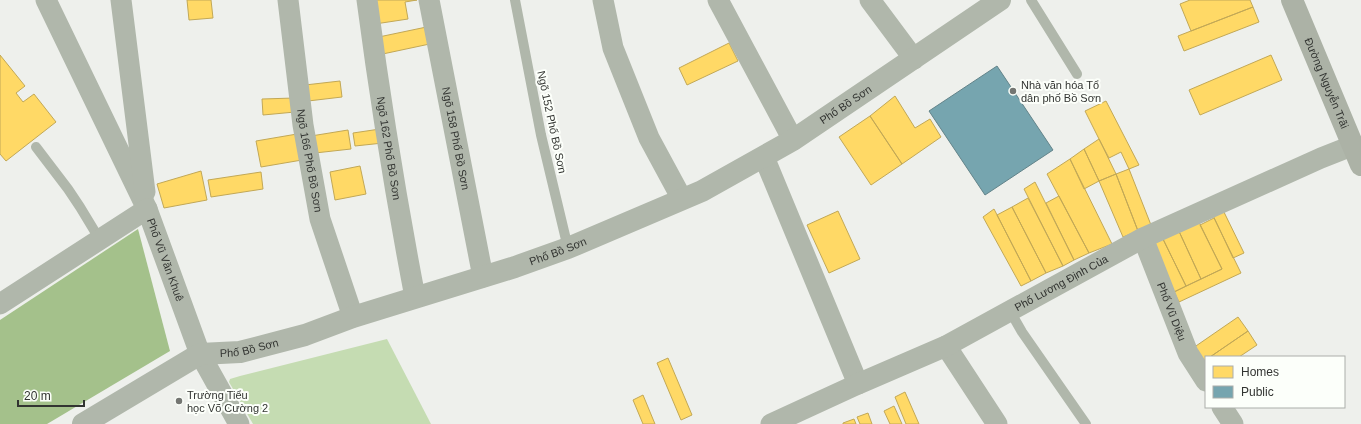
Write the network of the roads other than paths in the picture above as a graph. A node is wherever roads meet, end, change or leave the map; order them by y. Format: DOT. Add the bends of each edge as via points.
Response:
graph roads {
  1 [pos="46,0"];
  2 [pos="121,0"];
  3 [pos="288,0"];
  4 [pos="367,0"];
  5 [pos="429,0"];
  6 [pos="515,0"];
  7 [pos="603,0"];
  8 [pos="718,0"];
  9 [pos="870,0"];
  10 [pos="1031,0"];
  11 [pos="1292,0"];
  12 [pos="988,3"];
  13 [pos="914,59"];
  14 [pos="1077,74"];
  15 [pos="793,140"];
  16 [pos="36,147"];
  17 [pos="1357,155"];
  18 [pos="764,157"];
  19 [pos="682,199"];
  20 [pos="147,209"];
  21 [pos="1143,238"];
  22 [pos="100,240"];
  23 [pos="568,248"];
  24 [pos="483,277"];
  25 [pos="415,297"];
  26 [pos="0,304"];
  27 [pos="1010,311"];
  28 [pos="353,317"];
  29 [pos="946,346"];
  30 [pos="200,354"];
  31 [pos="1205,379"];
  32 [pos="858,384"];
  33 [pos="1223,408"];
  34 [pos="83,424"];
  35 [pos="239,424"];
  36 [pos="771,424"];
  37 [pos="997,424"];
  38 [pos="1086,424"];
  39 [pos="1233,424"];
  1 -- 20 [label="street"];
  2 -- 20 [label="street"];
  3 -- 28 [label="street, Ngõ 166 Phố Bồ Sơn" via="303,125 320,219"];
  4 -- 25 [label="street, Ngõ 162 Phố Bồ Sơn" via="397,205"];
  5 -- 24 [label="street, Ngõ 158 Phố Bồ Sơn"];
  6 -- 23 [label="lane, Ngõ 152 Phố Bồ Sơn" via="541,135"];
  7 -- 19 [label="street" via="613,48 646,131"];
  8 -- 15 [label="street"];
  9 -- 13 [label="street"];
  10 -- 14 [label="lane"];
  11 -- 17 [label="highway, Đường Nguyễn Trãi"];
  12 -- 13 [label="street, Phố Bồ Sơn"];
  13 -- 15 [label="street, Phố Bồ Sơn"];
  15 -- 18 [label="street, Phố Bồ Sơn"];
  16 -- 22 [label="lane" via="68,189"];
  17 -- 21 [label="street, Phố Lương Định Của" via="1321,158"];
  18 -- 19 [label="street, Phố Bồ Sơn"];
  18 -- 32 [label="street"];
  19 -- 23 [label="street, Phố Bồ Sơn"];
  20 -- 22 [label="street, Phố Vũ Văn Khuê"];
  20 -- 30 [label="street, Phố Vũ Văn Khuê"];
  21 -- 27 [label="street, Phố Lương Định Của"];
  21 -- 31 [label="street, Phố Vũ Diệu" via="1188,353"];
  22 -- 26 [label="street, Phố Vũ Văn Khuê"];
  23 -- 24 [label="street, Phố Bồ Sơn"];
  24 -- 25 [label="street, Phố Bồ Sơn"];
  25 -- 28 [label="street, Phố Bồ Sơn"];
  27 -- 29 [label="street, Phố Lương Định Của"];
  27 -- 38 [label="lane"];
  28 -- 30 [label="street, Phố Bồ Sơn" via="305,335 240,352"];
  29 -- 32 [label="street, Phố Lương Định Của"];
  29 -- 37 [label="street"];
  30 -- 34 [label="street, Phố Bồ Sơn"];
  30 -- 35 [label="street, Phố Vũ Văn Khuê"];
  32 -- 36 [label="street, Phố Lương Định Của"];
  33 -- 39 [label="street"];
}
